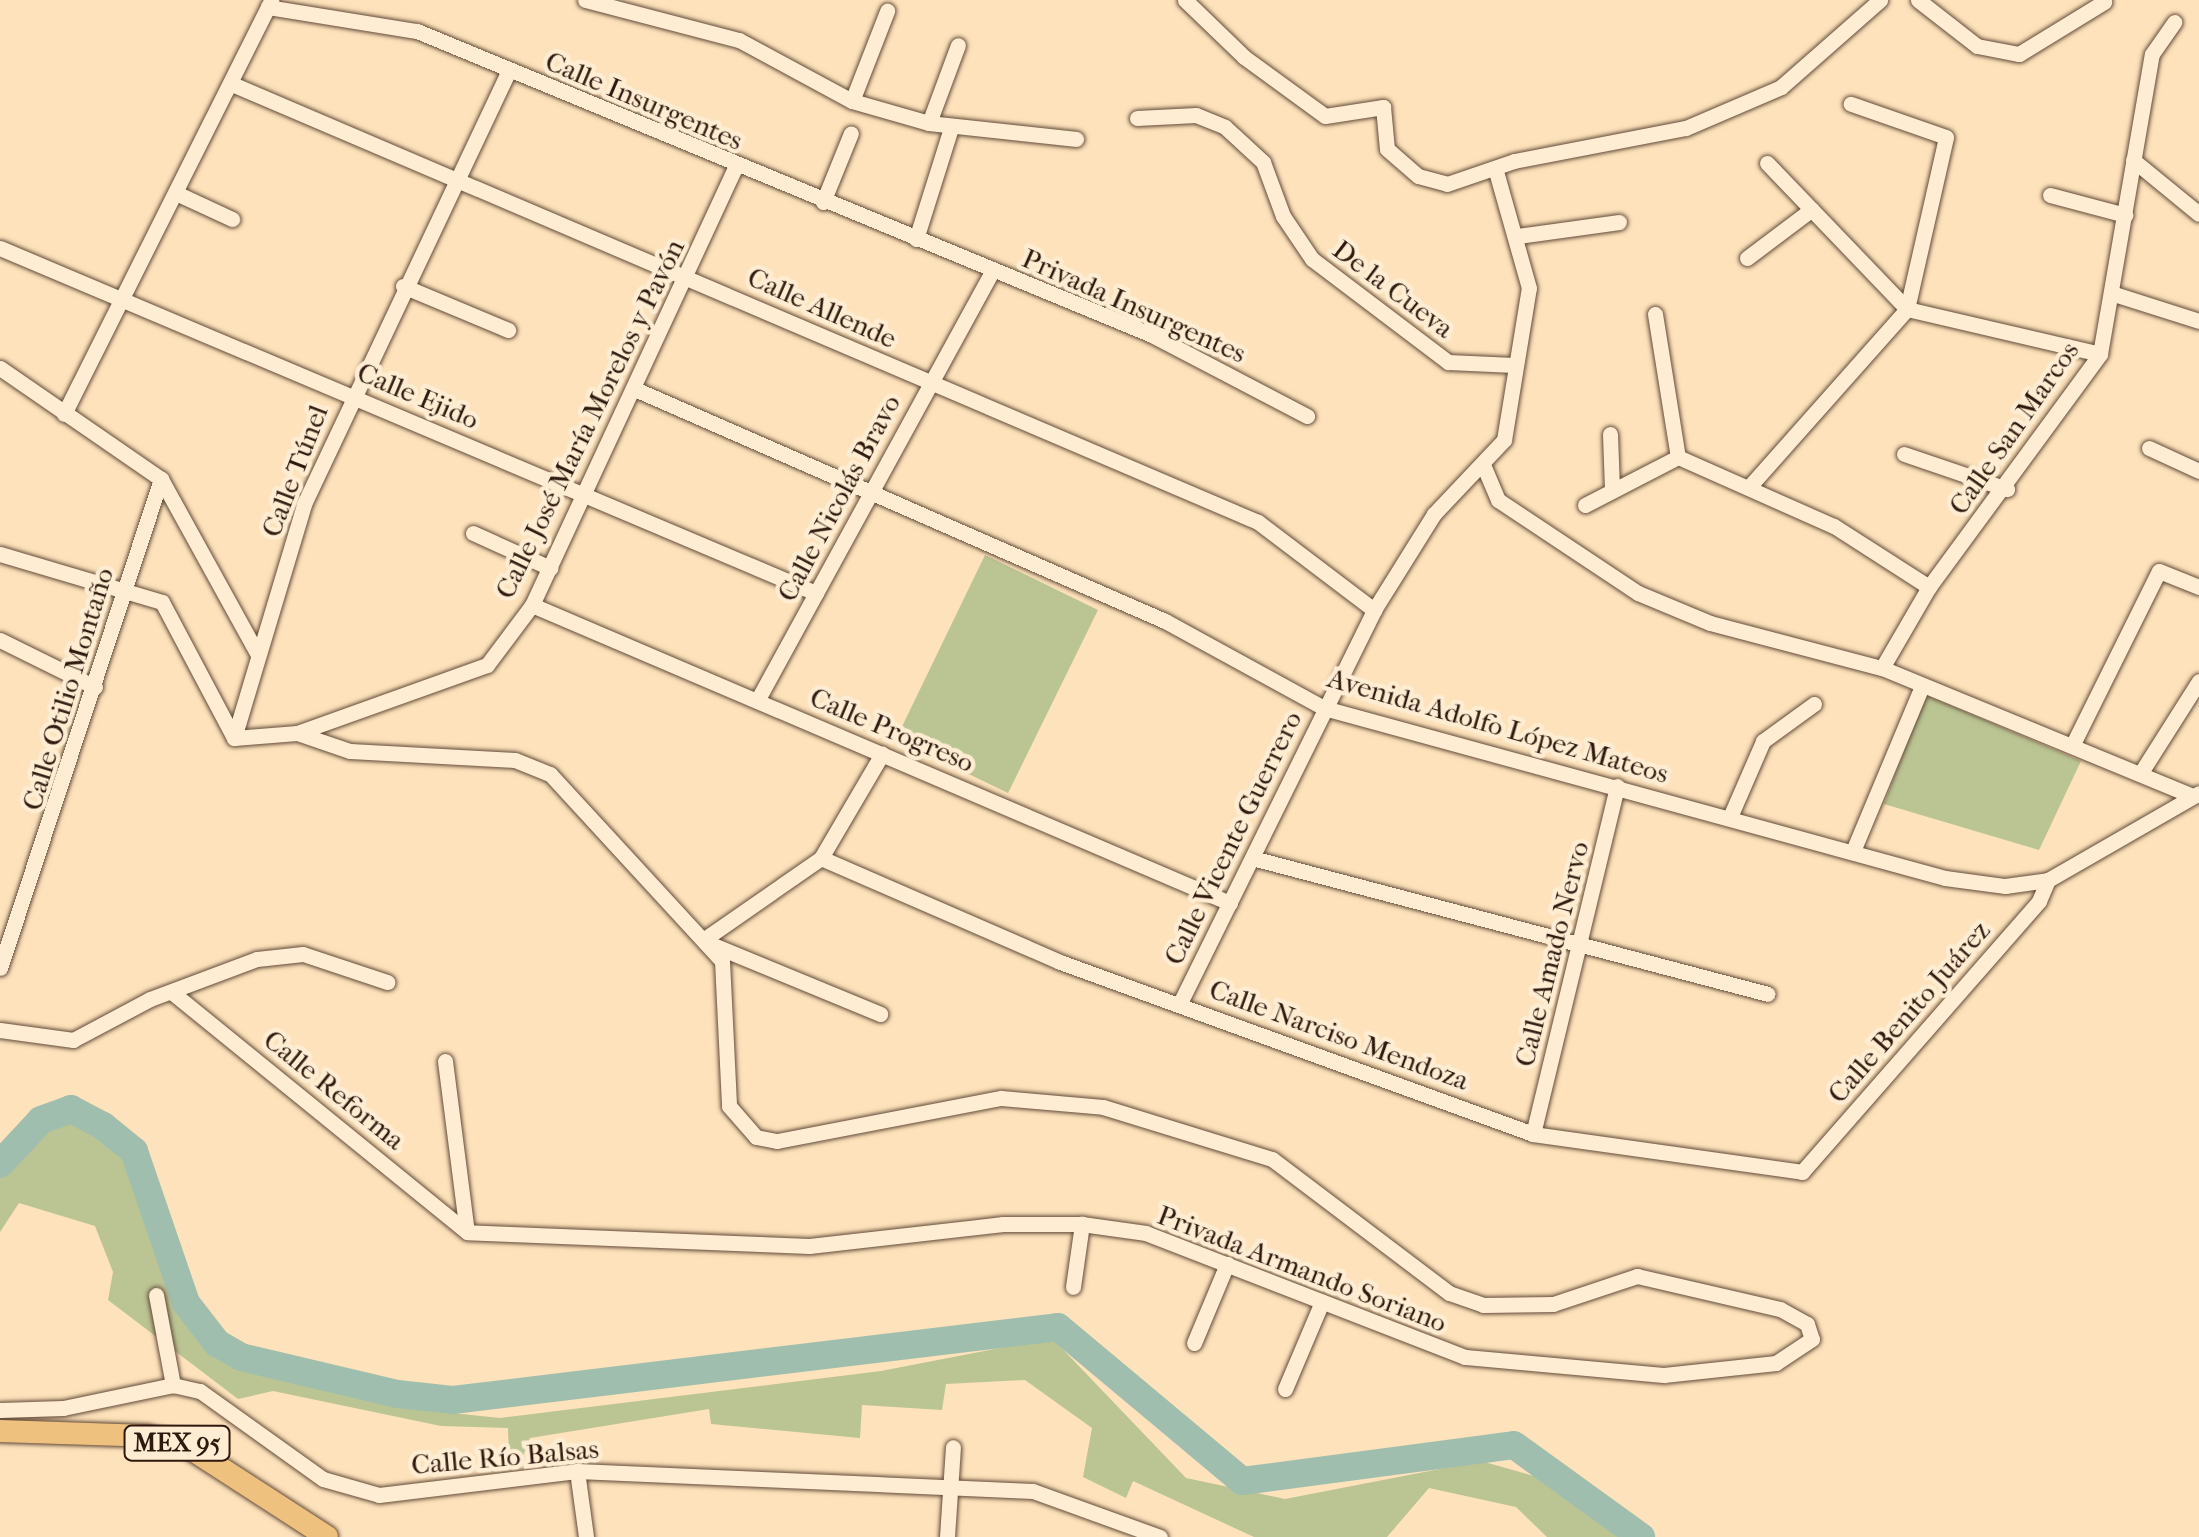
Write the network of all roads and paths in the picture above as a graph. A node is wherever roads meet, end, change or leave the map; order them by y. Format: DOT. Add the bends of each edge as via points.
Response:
graph roads {
  1 [pos="585,0"];
  2 [pos="1185,0"];
  3 [pos="1880,0"];
  4 [pos="1918,0"];
  5 [pos="2104,2"];
  6 [pos="270,3"];
  7 [pos="886,11"];
  8 [pos="2174,22"];
  9 [pos="958,45"];
  10 [pos="509,70"];
  11 [pos="232,84"];
  12 [pos="852,101"];
  13 [pos="1851,104"];
  14 [pos="1138,118"];
  15 [pos="929,123"];
  16 [pos="950,128"];
  17 [pos="851,133"];
  18 [pos="1076,139"];
  19 [pos="2133,160"];
  20 [pos="1767,162"];
  21 [pos="735,167"];
  22 [pos="1496,171"];
  23 [pos="457,178"];
  24 [pos="176,193"];
  25 [pos="2050,194"];
  26 [pos="823,202"];
  27 [pos="1812,209"];
  28 [pos="2199,214"];
  29 [pos="2125,215"];
  30 [pos="232,218"];
  31 [pos="1619,222"];
  32 [pos="1518,236"];
  33 [pos="916,239"];
  34 [pos="0,248"];
  35 [pos="1747,258"];
  36 [pos="994,270"];
  37 [pos="689,277"];
  38 [pos="403,286"];
  39 [pos="2111,293"];
  40 [pos="118,296"];
  41 [pos="1908,308"];
  42 [pos="1654,314"];
  43 [pos="2199,321"];
  44 [pos="508,330"];
  45 [pos="2100,354"];
  46 [pos="1514,365"];
  47 [pos="0,368"];
  48 [pos="929,382"];
  49 [pos="637,390"];
  50 [pos="351,395"];
  51 [pos="64,414"];
  52 [pos="1307,416"];
  53 [pos="1610,434"];
  54 [pos="2150,448"];
  55 [pos="1904,454"];
  56 [pos="1678,458"];
  57 [pos="1484,466"];
  58 [pos="2199,471"];
  59 [pos="161,480"];
  60 [pos="1749,487"];
  61 [pos="1612,488"];
  62 [pos="2006,489"];
  63 [pos="874,490"];
  64 [pos="585,494"];
  65 [pos="1584,505"];
  66 [pos="472,533"];
  67 [pos="0,554"];
  68 [pos="550,568"];
  69 [pos="1928,587"];
  70 [pos="2199,587"];
  71 [pos="124,588"];
  72 [pos="816,593"];
  73 [pos="532,605"];
  74 [pos="1374,610"];
  75 [pos="0,640"];
  76 [pos="258,655"];
  77 [pos="1882,668"];
  78 [pos="2199,681"];
  79 [pos="1922,686"];
  80 [pos="96,687"];
  81 [pos="758,699"];
  82 [pos="1814,704"];
  83 [pos="1324,708"];
  84 [pos="298,733"];
  85 [pos="234,738"];
  86 [pos="2073,744"];
  87 [pos="882,754"];
  88 [pos="2140,774"];
  89 [pos="1617,786"];
  90 [pos="2196,795"];
  91 [pos="1730,817"];
  92 [pos="1853,850"];
  93 [pos="821,858"];
  94 [pos="1256,859"];
  95 [pos="2048,880"];
  96 [pos="1230,903"];
  97 [pos="708,940"];
  98 [pos="1582,946"];
  99 [pos="0,968"];
  100 [pos="387,982"];
  101 [pos="172,992"];
  102 [pos="1768,994"];
  103 [pos="1180,1003"];
  104 [pos="880,1014"];
  105 [pos="0,1030"];
  106 [pos="445,1061"];
  107 [pos="1532,1134"];
  108 [pos="1802,1172"];
  109 [pos="1082,1224"];
  110 [pos="467,1232"];
  111 [pos="1227,1264"];
  112 [pos="1072,1287"];
  113 [pos="156,1295"];
  114 [pos="1322,1302"];
  115 [pos="1194,1343"];
  116 [pos="173,1385"];
  117 [pos="1285,1389"];
  118 [pos="0,1410"];
  119 [pos="0,1432"];
  120 [pos="953,1446"];
  121 [pos="578,1470"];
  122 [pos="948,1488"];
  123 [pos="327,1537"];
  124 [pos="586,1537"];
  125 [pos="947,1537"];
  126 [pos="1160,1537"];
  1 -- 12 [label="street" via="739,40"];
  2 -- 22 [label="street" via="1256,67 1326,116 1383,107 1387,148 1418,176 1447,184"];
  3 -- 22 [label="street" via="1781,87 1686,128"];
  4 -- 5 [label="street" via="1977,46 2018,54"];
  6 -- 10 [label="street, Calle Insurgentes" via="418,32"];
  6 -- 11 [label="street"];
  7 -- 12 [label="street"];
  8 -- 19 [label="street, Calle San Marcos" via="2152,54"];
  9 -- 15 [label="street"];
  10 -- 21 [label="street, Calle Insurgentes"];
  10 -- 23 [label="street, Calle Túnel"];
  11 -- 23 [label="street, Calle Allende"];
  11 -- 24 [label="street"];
  12 -- 15 [label="street"];
  13 -- 41 [label="street" via="1946,137"];
  14 -- 46 [label="street, De la Cueva" via="1196,115 1225,126 1263,162 1283,216 1312,260 1448,362"];
  15 -- 16 [label="street"];
  16 -- 18 [label="street"];
  16 -- 33 [label="street"];
  17 -- 26 [label="street"];
  19 -- 28 [label="street"];
  19 -- 29 [label="street, Calle San Marcos"];
  20 -- 27 [label="street"];
  21 -- 26 [label="street, Calle Insurgentes"];
  21 -- 37 [label="street, Calle José María Morelos y Pavón"];
  22 -- 32 [label="street, Calle Vicente Guerrero"];
  23 -- 37 [label="street, Calle Allende"];
  23 -- 38 [label="street, Calle Túnel"];
  24 -- 30 [label="street"];
  24 -- 40 [label="street"];
  25 -- 29 [label="street"];
  26 -- 33 [label="street, Calle Insurgentes"];
  27 -- 35 [label="street"];
  27 -- 41 [label="street"];
  29 -- 39 [label="street, Calle San Marcos"];
  31 -- 32 [label="street"];
  32 -- 46 [label="street, Calle Vicente Guerrero" via="1529,288"];
  33 -- 36 [label="street, Calle Insurgentes"];
  34 -- 40 [label="street, Calle Ejido"];
  36 -- 48 [label="street, Calle Nicolás Bravo"];
  36 -- 52 [label="street, Privada Insurgentes" via="1152,334"];
  37 -- 48 [label="street, Calle Allende"];
  37 -- 49 [label="street, Calle José María Morelos y Pavón"];
  38 -- 44 [label="street"];
  38 -- 50 [label="street, Calle Túnel"];
  39 -- 43 [label="street"];
  39 -- 45 [label="street, Calle San Marcos"];
  40 -- 50 [label="street, Calle Ejido"];
  40 -- 51 [label="street"];
  41 -- 45 [label="street"];
  41 -- 60 [label="street"];
  42 -- 56 [label="street"];
  45 -- 62 [label="street, Calle San Marcos"];
  46 -- 57 [label="street, Calle Vicente Guerrero" via="1504,440"];
  47 -- 51 [label="street"];
  48 -- 63 [label="street, Calle Nicolás Bravo"];
  48 -- 74 [label="street, Calle Allende" via="1258,522"];
  49 -- 63 [label="street, Avenida Adolfo López Mateos"];
  49 -- 64 [label="street, Calle José María Morelos y Pavón"];
  50 -- 64 [label="street, Calle Ejido"];
  50 -- 76 [label="street, Calle Túnel" via="304,504"];
  51 -- 59 [label="street"];
  53 -- 61 [label="street"];
  54 -- 58 [label="street"];
  55 -- 62 [label="street"];
  56 -- 60 [label="street"];
  56 -- 61 [label="street"];
  57 -- 74 [label="street, Calle Vicente Guerrero" via="1434,514"];
  57 -- 77 [label="street" via="1498,500 1638,593 1710,623"];
  59 -- 71 [label="street, Calle Otilio Montaño"];
  59 -- 76 [label="street"];
  60 -- 69 [label="street" via="1834,526"];
  61 -- 65 [label="street"];
  62 -- 69 [label="street, Calle San Marcos"];
  63 -- 72 [label="street, Calle Nicolás Bravo"];
  63 -- 83 [label="street, Avenida Adolfo López Mateos" via="1166,620"];
  64 -- 68 [label="street, Calle José María Morelos y Pavón"];
  64 -- 72 [label="street, Calle Ejido"];
  66 -- 68 [label="street"];
  67 -- 71 [label="street"];
  68 -- 73 [label="street, Calle José María Morelos y Pavón"];
  69 -- 77 [label="street, Calle San Marcos"];
  70 -- 86 [label="street" via="2159,571"];
  71 -- 80 [label="street, Calle Otilio Montaño"];
  71 -- 85 [label="street" via="162,602"];
  72 -- 81 [label="street, Calle Nicolás Bravo"];
  73 -- 81 [label="street, Calle Progreso"];
  73 -- 84 [label="street, Calle José María Morelos y Pavón" via="487,664"];
  74 -- 83 [label="street, Calle Vicente Guerrero"];
  75 -- 80 [label="street"];
  76 -- 85 [label="street, Calle Túnel"];
  77 -- 79 [label="street"];
  78 -- 88 [label="street"];
  79 -- 86 [label="street"];
  79 -- 92 [label="street"];
  80 -- 99 [label="street, Calle Otilio Montaño"];
  81 -- 87 [label="street, Calle Progreso"];
  82 -- 91 [label="street" via="1763,741"];
  83 -- 89 [label="street, Avenida Adolfo López Mateos"];
  83 -- 94 [label="street, Calle Vicente Guerrero"];
  84 -- 85 [label="street"];
  84 -- 97 [label="street" via="350,751 515,760 550,774"];
  86 -- 88 [label="street"];
  87 -- 93 [label="street"];
  87 -- 96 [label="street, Calle Progreso"];
  88 -- 90 [label="street"];
  89 -- 91 [label="street, Avenida Adolfo López Mateos"];
  89 -- 98 [label="street, Calle Amado Nervo"];
  90 -- 95 [label="street, Avenida Adolfo López Mateos"];
  91 -- 92 [label="street, Avenida Adolfo López Mateos"];
  92 -- 95 [label="street, Avenida Adolfo López Mateos" via="1945,878 2005,886"];
  93 -- 97 [label="street"];
  93 -- 103 [label="street, Calle Narciso Mendoza" via="1060,962"];
  94 -- 96 [label="street, Calle Vicente Guerrero"];
  94 -- 98 [label="street"];
  95 -- 108 [label="street, Calle Benito Juárez" via="2040,901"];
  96 -- 103 [label="street, Calle Vicente Guerrero"];
  97 -- 104 [label="street"];
  97 -- 114 [label="street, Privada Armando Soriano" via="728,982 728,1106 756,1137 776,1141 1001,1098 1103,1107 1272,1159 1450,1293 1483,1304 1553,1304 1637,1276 1780,1310 1808,1324 1812,1339 1776,1363 1664,1376 1588,1371 1428,1348"];
  98 -- 102 [label="street"];
  98 -- 107 [label="street, Calle Amado Nervo"];
  100 -- 101 [label="street" via="303,954 258,960"];
  101 -- 105 [label="street" via="73,1040"];
  101 -- 110 [label="street, Calle Reforma"];
  103 -- 107 [label="street, Calle Narciso Mendoza"];
  106 -- 110 [label="street"];
  107 -- 108 [label="street, Calle Narciso Mendoza"];
  109 -- 110 [label="street, Privada Armando Soriano" via="1003,1224 810,1246"];
  109 -- 111 [label="street, Privada Armando Soriano" via="1146,1233"];
  109 -- 112 [label="street"];
  111 -- 114 [label="street, Privada Armando Soriano"];
  111 -- 115 [label="street"];
  113 -- 116 [label="street"];
  114 -- 117 [label="street"];
  116 -- 118 [label="street" via="63,1408"];
  116 -- 121 [label="street, Calle Río Balsas" via="200,1391 350,1492"];
  119 -- 123 [label="main road, MEX 95" via="185,1445"];
  120 -- 122 [label="street"];
  121 -- 122 [label="street, Calle Río Balsas"];
  121 -- 124 [label="street"];
  122 -- 125 [label="street"];
  122 -- 126 [label="street, Calle Río Balsas" via="1034,1491"];
}
